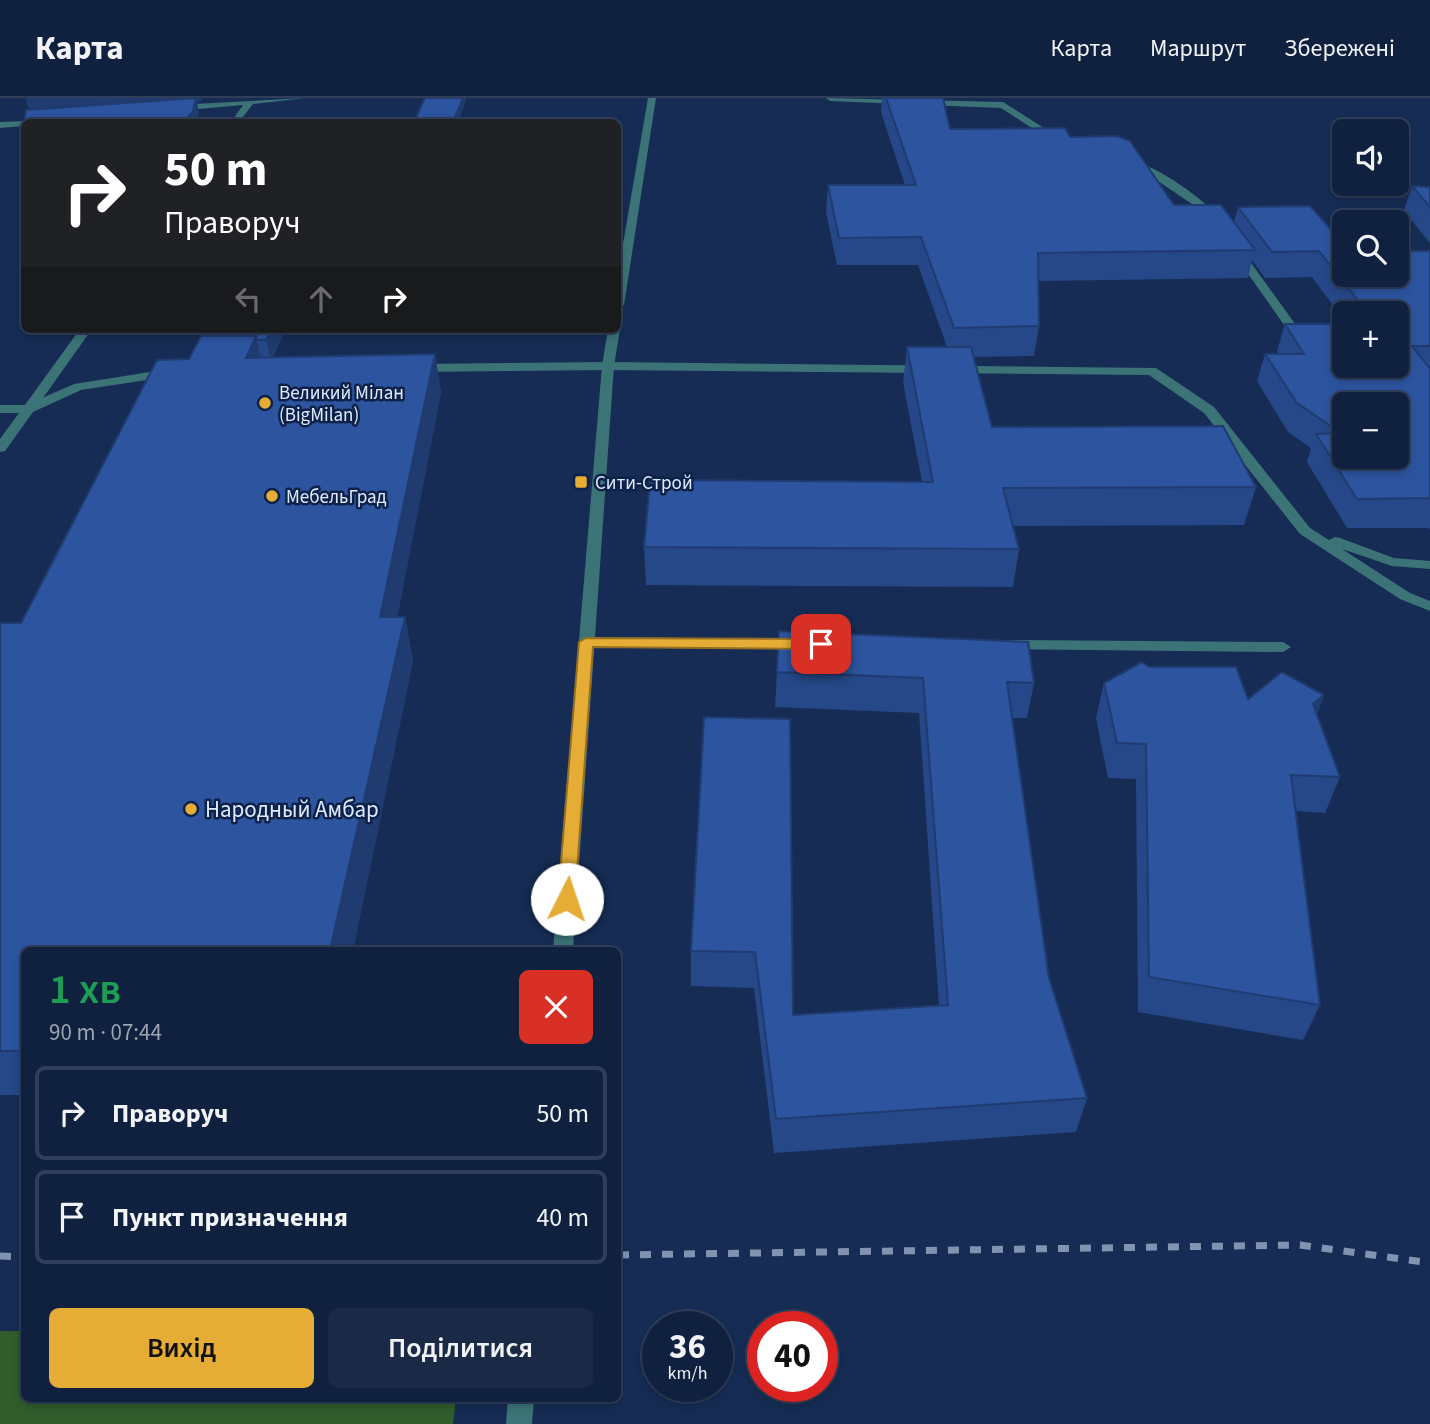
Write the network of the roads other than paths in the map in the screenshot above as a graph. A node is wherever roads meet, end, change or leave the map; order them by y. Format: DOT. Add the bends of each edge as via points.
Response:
graph roads {
  1 [pos="301,98"];
  2 [pos="652,98"];
  3 [pos="830,98"];
  4 [pos="250,102"];
  5 [pos="161,110"];
  6 [pos="237,119"];
  7 [pos="21,123"];
  8 [pos="0,125"];
  9 [pos="1066,139"];
  10 [pos="1117,158"];
  11 [pos="1224,231"];
  12 [pos="1231,242"];
  13 [pos="621,287"];
  14 [pos="83,333"];
  15 [pos="613,333"];
  16 [pos="1300,339"];
  17 [pos="608,366"];
  18 [pos="398,368"];
  19 [pos="181,371"];
  20 [pos="0,409"];
  21 [pos="28,409"];
  22 [pos="0,448"];
  23 [pos="1305,531"];
  24 [pos="1430,565"];
  25 [pos="1430,606"];
  26 [pos="586,642"];
  27 [pos="812,644"];
  28 [pos="987,645"];
  29 [pos="1283,647"];
  30 [pos="563,947"];
  31 [pos="521,1402"];
  32 [pos="519,1424"];
  1 -- 4 [label="street"];
  2 -- 13 [label="street"];
  3 -- 9 [label="street" via="1003,105 1041,130"];
  4 -- 5 [label="street"];
  4 -- 6 [label="street"];
  7 -- 8 [label="street"];
  10 -- 11 [label="street" via="1143,167 1208,210"];
  12 -- 16 [label="street"];
  14 -- 21 [label="street"];
  15 -- 17 [label="street"];
  17 -- 18 [label="street"];
  17 -- 23 [label="street" via="1152,371 1209,410"];
  17 -- 26 [label="street"];
  19 -- 21 [label="street" via="78,387"];
  20 -- 21 [label="street"];
  21 -- 22 [label="street"];
  23 -- 24 [label="street" via="1392,562"];
  23 -- 25 [label="street" via="1405,596"];
  26 -- 27 [label="street"];
  26 -- 30 [label="street"];
  28 -- 29 [label="street"];
  31 -- 32 [label="street"];
}
